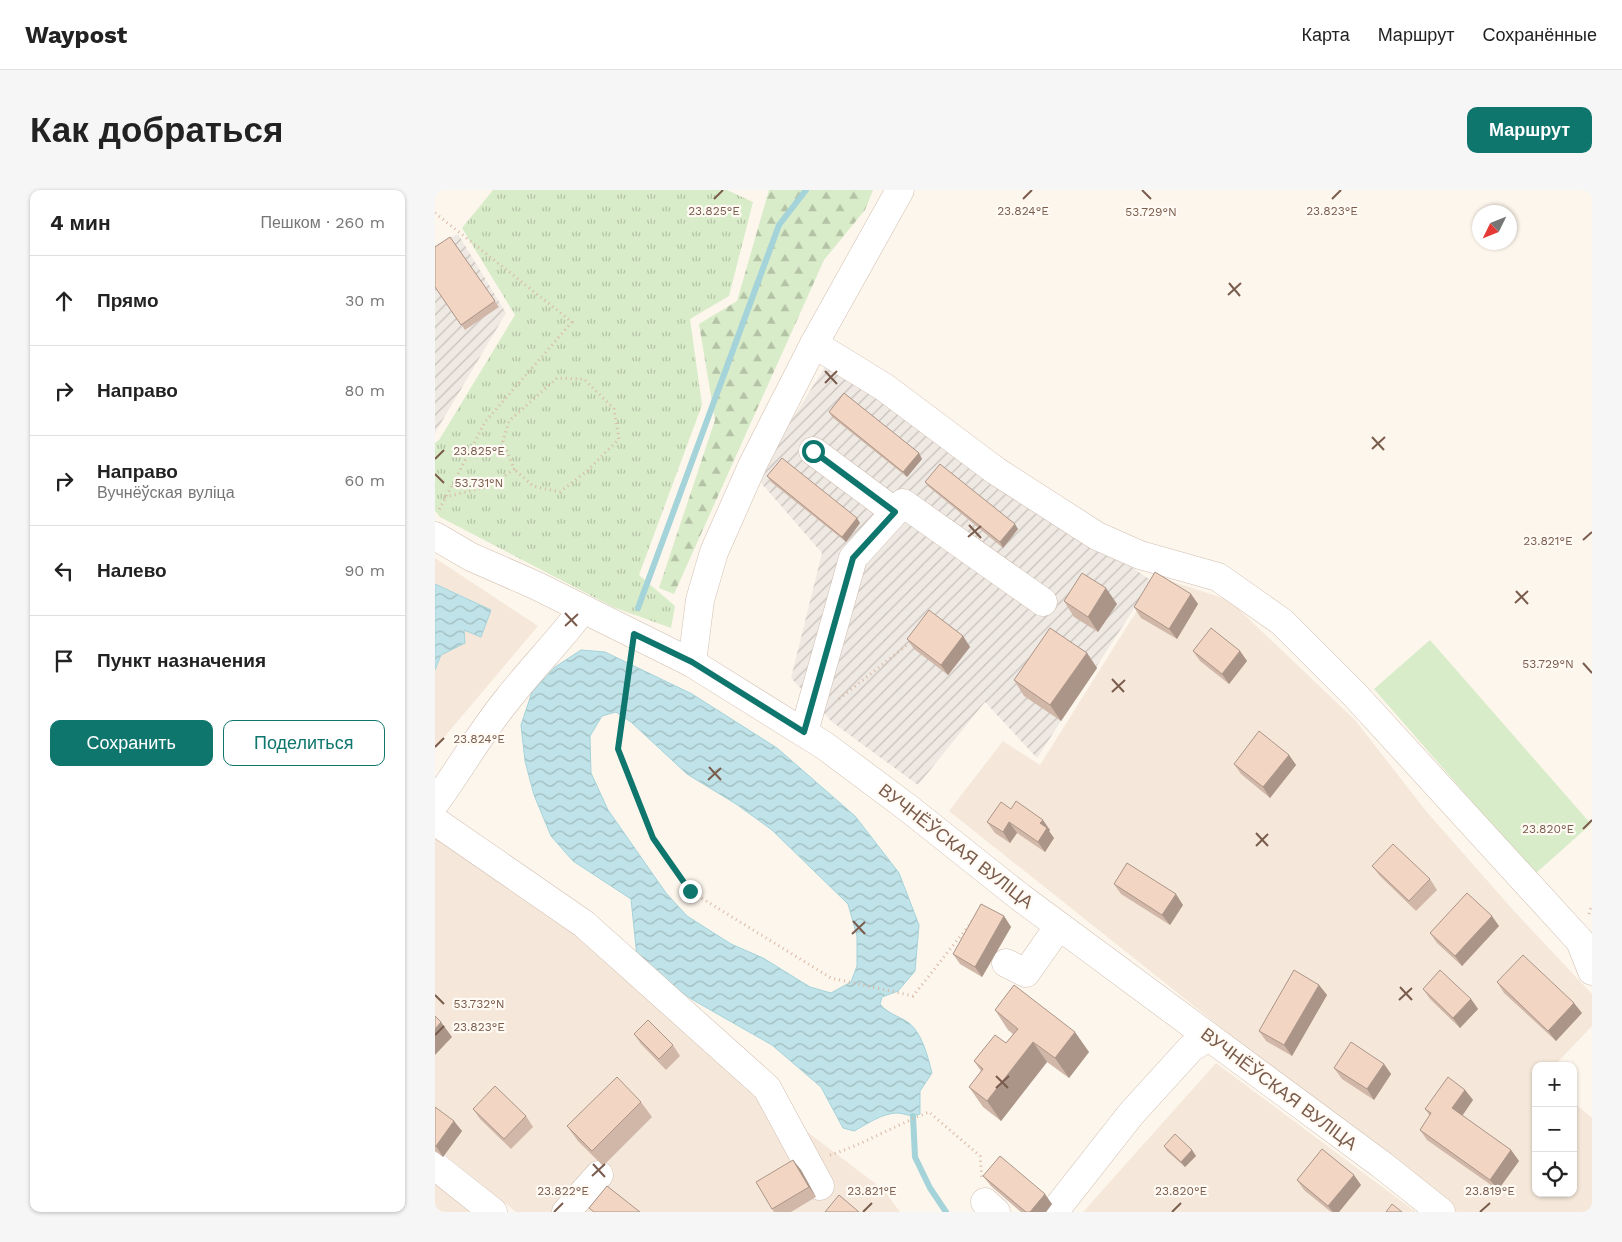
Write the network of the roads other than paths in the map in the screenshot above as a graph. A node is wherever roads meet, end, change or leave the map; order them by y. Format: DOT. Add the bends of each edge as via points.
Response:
graph roads {
  1 [pos="900,190"];
  2 [pos="814,344"];
  3 [pos="813,451"];
  4 [pos="895,512"];
  5 [pos="435,536"];
  6 [pos="1043,602"];
  7 [pos="583,609"];
  8 [pos="692,662"];
  9 [pos="804,732"];
  10 [pos="435,804"];
  11 [pos="435,821"];
  12 [pos="1059,926"];
  13 [pos="1006,963"];
  14 [pos="1592,971"];
  15 [pos="1209,1037"];
  16 [pos="435,1166"];
  17 [pos="599,1174"];
  18 [pos="821,1186"];
  19 [pos="493,1212"];
  20 [pos="566,1212"];
  21 [pos="1054,1212"];
  22 [pos="1441,1212"];
  1 -- 2 [label="street"];
  2 -- 8 [label="street" via="753,464 714,552 700,600"];
  2 -- 14 [label="street" via="884,387 996,471 1097,536 1140,555 1218,576 1282,622 1355,695 1580,941"];
  3 -- 4 [label="street"];
  4 -- 6 [label="street" via="903,503"];
  4 -- 9 [label="street" via="853,558"];
  5 -- 7 [label="street, ВУЧНЁЎСКАЯ ВУЛІЦА" via="471,557"];
  7 -- 8 [label="street, ВУЧНЁЎСКАЯ ВУЛІЦА"];
  7 -- 10 [label="street" via="477,739"];
  8 -- 9 [label="street, ВУЧНЁЎСКАЯ ВУЛІЦА"];
  9 -- 12 [label="street, ВУЧНЁЎСКАЯ ВУЛІЦА"];
  11 -- 18 [label="street" via="584,924 767,1088"];
  12 -- 13 [label="street" via="1026,973"];
  12 -- 15 [label="street, ВУЧНЁЎСКАЯ ВУЛІЦА"];
  15 -- 21 [label="street" via="1191,1048 1131,1114"];
  15 -- 22 [label="street, ВУЧНЁЎСКАЯ ВУЛІЦА"];
  16 -- 19 [label="street"];
  17 -- 20 [label="street"];
}
